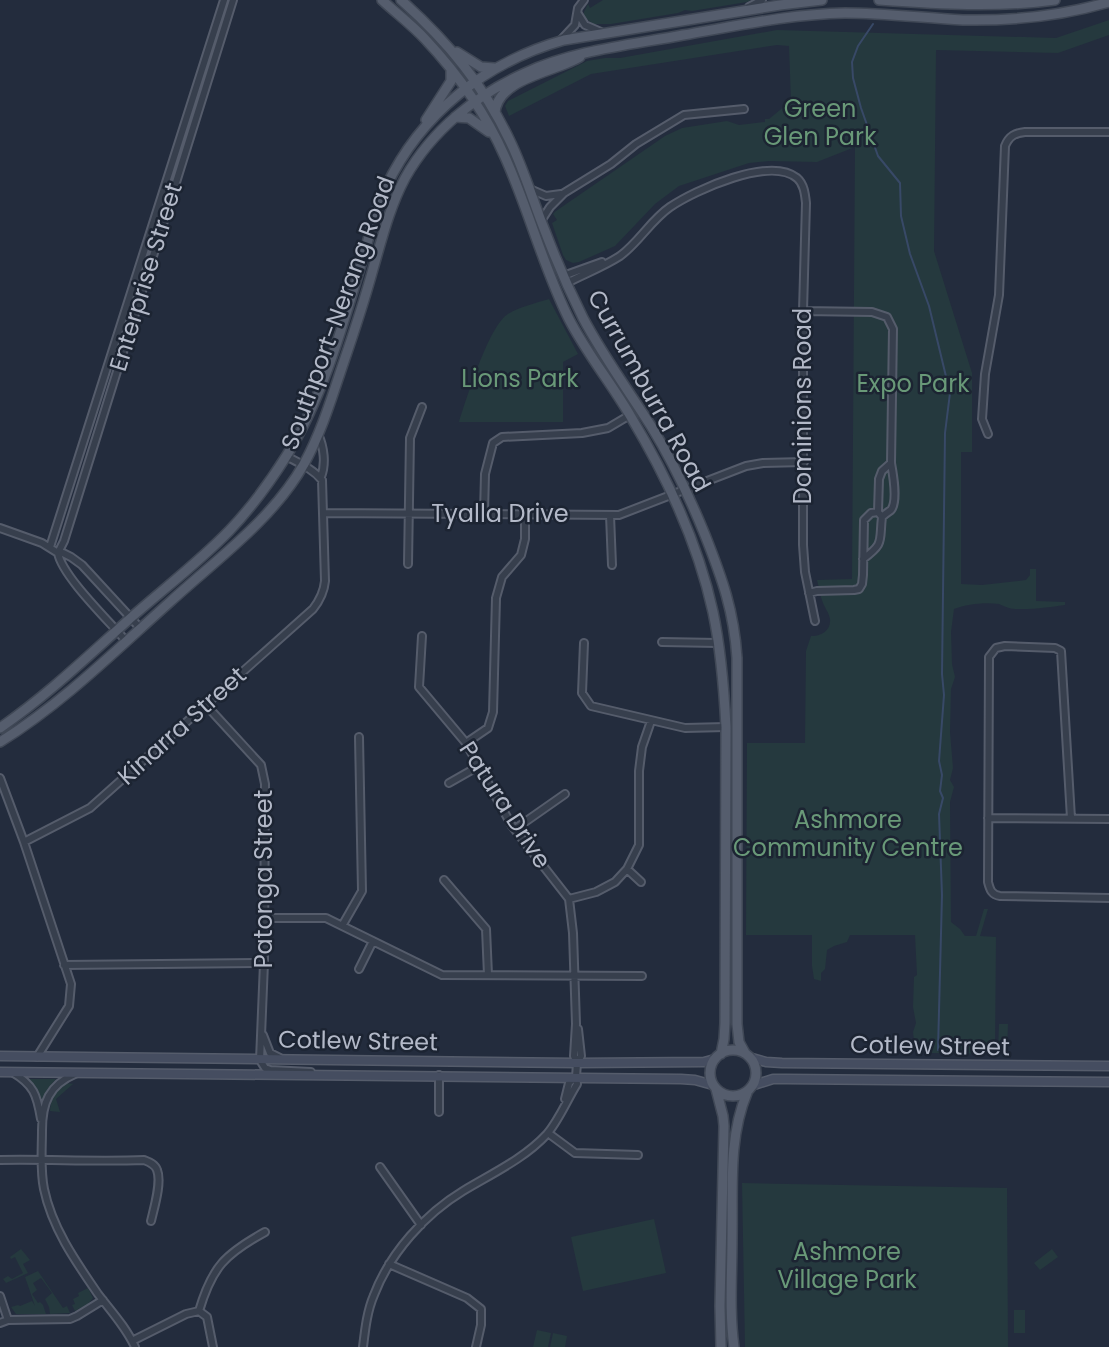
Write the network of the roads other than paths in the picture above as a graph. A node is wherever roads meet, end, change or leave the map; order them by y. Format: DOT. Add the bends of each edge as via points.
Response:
graph roads {
  1 [pos="224,0"];
  2 [pos="233,0"];
  3 [pos="382,0"];
  4 [pos="401,0"];
  5 [pos="584,0"];
  6 [pos="762,0"];
  7 [pos="822,0"];
  8 [pos="879,0"];
  9 [pos="967,0"];
  10 [pos="1055,0"];
  11 [pos="797,1"];
  12 [pos="984,2"];
  13 [pos="1109,2"];
  14 [pos="776,3"];
  15 [pos="954,4"];
  16 [pos="578,12"];
  17 [pos="737,12"];
  18 [pos="779,19"];
  19 [pos="984,20"];
  20 [pos="605,33"];
  21 [pos="560,41"];
  22 [pos="450,47"];
  23 [pos="591,52"];
  24 [pos="497,68"];
  25 [pos="451,69"];
  26 [pos="475,81"];
  27 [pos="465,89"];
  28 [pos="484,94"];
  29 [pos="474,102"];
  30 [pos="744,109"];
  31 [pos="495,113"];
  32 [pos="455,117"];
  33 [pos="1002,130"];
  34 [pos="421,131"];
  35 [pos="1109,132"];
  36 [pos="493,135"];
  37 [pos="1009,138"];
  38 [pos="385,187"];
  39 [pos="530,189"];
  40 [pos="398,193"];
  41 [pos="564,193"];
  42 [pos="541,221"];
  43 [pos="565,279"];
  44 [pos="554,286"];
  45 [pos="803,311"];
  46 [pos="422,407"];
  47 [pos="630,415"];
  48 [pos="318,434"];
  49 [pos="988,435"];
  50 [pos="286,456"];
  51 [pos="804,462"];
  52 [pos="891,463"];
  53 [pos="304,465"];
  54 [pos="321,477"];
  55 [pos="685,491"];
  56 [pos="673,496"];
  57 [pos="324,513"];
  58 [pos="409,514"];
  59 [pos="484,514"];
  60 [pos="880,514"];
  61 [pos="525,515"];
  62 [pos="610,515"];
  63 [pos="0,528"];
  64 [pos="50,547"];
  65 [pos="58,553"];
  66 [pos="863,559"];
  67 [pos="408,564"];
  68 [pos="612,565"];
  69 [pos="809,593"];
  70 [pos="131,618"];
  71 [pos="815,621"];
  72 [pos="140,628"];
  73 [pos="117,630"];
  74 [pos="422,636"];
  75 [pos="126,641"];
  76 [pos="662,642"];
  77 [pos="718,642"];
  78 [pos="584,643"];
  79 [pos="738,682"];
  80 [pos="206,705"];
  81 [pos="651,721"];
  82 [pos="726,727"];
  83 [pos="0,728"];
  84 [pos="359,737"];
  85 [pos="0,742"];
  86 [pos="466,743"];
  87 [pos="479,766"];
  88 [pos="0,778"];
  89 [pos="449,783"];
  90 [pos="565,794"];
  91 [pos="988,818"];
  92 [pos="1071,818"];
  93 [pos="1109,818"];
  94 [pos="515,830"];
  95 [pos="24,842"];
  96 [pos="627,869"];
  97 [pos="444,880"];
  98 [pos="641,882"];
  99 [pos="1109,898"];
  100 [pos="569,899"];
  101 [pos="264,918"];
  102 [pos="342,926"];
  103 [pos="373,941"];
  104 [pos="264,963"];
  105 [pos="65,965"];
  106 [pos="359,969"];
  107 [pos="488,975"];
  108 [pos="574,975"];
  109 [pos="642,976"];
  110 [pos="262,1034"];
  111 [pos="0,1056"];
  112 [pos="718,1056"];
  113 [pos="748,1056"];
  114 [pos="37,1057"];
  115 [pos="260,1060"];
  116 [pos="288,1060"];
  117 [pos="577,1063"];
  118 [pos="1109,1066"];
  119 [pos="0,1072"];
  120 [pos="12,1072"];
  121 [pos="79,1072"];
  122 [pos="324,1075"];
  123 [pos="439,1075"];
  124 [pos="576,1077"];
  125 [pos="1109,1082"];
  126 [pos="714,1087"];
  127 [pos="750,1089"];
  128 [pos="439,1112"];
  129 [pos="42,1124"];
  130 [pos="548,1133"];
  131 [pos="638,1155"];
  132 [pos="41,1159"];
  133 [pos="0,1160"];
  134 [pos="380,1167"];
  135 [pos="151,1221"];
  136 [pos="421,1225"];
  137 [pos="265,1232"];
  138 [pos="389,1264"];
  139 [pos="0,1296"];
  140 [pos="103,1300"];
  141 [pos="199,1311"];
  142 [pos="8,1320"];
  143 [pos="0,1323"];
  144 [pos="133,1344"];
  145 [pos="214,1347"];
  146 [pos="363,1347"];
  147 [pos="476,1347"];
  148 [pos="721,1347"];
  149 [pos="734,1347"];
  1 -- 64 [label="street, Enterprise Street"];
  2 -- 65 [label="street, Enterprise Street"];
  3 -- 25 [label="main road, Currumburra Road" via="424,37"];
  4 -- 22 [label="main road"];
  5 -- 16 [label="street"];
  6 -- 17 [label="street"];
  7 -- 11 [label="main road, Southport-Nerang Road"];
  8 -- 15 [label="main road"];
  9 -- 15 [label="street"];
  10 -- 12 [label="main road"];
  11 -- 14 [label="main road, Southport-Nerang Road"];
  12 -- 15 [label="main road"];
  12 -- 19 [label="main road"];
  13 -- 19 [label="main road, Southport-Nerang Road" via="1048,16"];
  14 -- 17 [label="main road, Southport-Nerang Road"];
  14 -- 18 [label="main road"];
  16 -- 20 [label="street" via="586,27"];
  16 -- 21 [label="street" via="574,27"];
  17 -- 20 [label="main road, Southport-Nerang Road"];
  18 -- 19 [label="main road, Southport-Nerang Road" via="846,13"];
  18 -- 23 [label="main road, Southport-Nerang Road"];
  20 -- 21 [label="main road, Southport-Nerang Road"];
  21 -- 24 [label="main road, Southport-Nerang Road"];
  22 -- 24 [label="main road" via="479,66"];
  22 -- 26 [label="main road, Currumburra Road"];
  23 -- 28 [label="main road, Southport-Nerang Road" via="538,67"];
  23 -- 31 [label="main road" via="510,88"];
  24 -- 26 [label="main road, Southport-Nerang Road"];
  25 -- 27 [label="main road, Currumburra Road"];
  25 -- 34 [label="main road" via="451,81"];
  26 -- 27 [label="main road, Southport-Nerang Road"];
  26 -- 28 [label="main road, Currumburra Road"];
  27 -- 29 [label="main road, Currumburra Road"];
  27 -- 34 [label="main road, Southport-Nerang Road"];
  28 -- 29 [label="main road, Southport-Nerang Road"];
  28 -- 31 [label="main road, Currumburra Road"];
  29 -- 32 [label="main road, Southport-Nerang Road"];
  29 -- 36 [label="main road, Currumburra Road"];
  30 -- 41 [label="street" via="684,115"];
  31 -- 39 [label="main road, Currumburra Road"];
  32 -- 36 [label="main road" via="472,120"];
  32 -- 40 [label="main road, Southport-Nerang Road" via="423,152"];
  33 -- 37 [label="street"];
  34 -- 38 [label="main road, Southport-Nerang Road"];
  35 -- 37 [label="street" via="1025,132"];
  36 -- 44 [label="main road, Currumburra Road" via="515,180"];
  37 -- 49 [label="street" via="1004,151 999,295 985,374 982,419"];
  38 -- 40 [label="main road"];
  38 -- 50 [label="main road, Southport-Nerang Road" via="330,364"];
  39 -- 41 [label="street" via="546,196"];
  39 -- 42 [label="main road, Currumburra Road"];
  40 -- 48 [label="main road, Southport-Nerang Road"];
  41 -- 42 [label="street"];
  42 -- 43 [label="main road, Currumburra Road"];
  43 -- 44 [label="main road"];
  43 -- 45 [label="street, Dominions Road" via="617,258 669,207 689,196 738,175 784,172 801,183 806,203"];
  43 -- 55 [label="main road, Currumburra Road"];
  44 -- 47 [label="main road, Currumburra Road" via="580,339"];
  45 -- 51 [label="street, Dominions Road"];
  45 -- 52 [label="street" via="872,312 887,317 893,329"];
  46 -- 58 [label="street" via="410,438"];
  47 -- 56 [label="main road, Currumburra Road"];
  47 -- 59 [label="street" via="608,428 502,437 493,443 485,474"];
  48 -- 53 [label="main road, Southport-Nerang Road"];
  48 -- 54 [label="street" via="323,444"];
  50 -- 53 [label="street"];
  50 -- 70 [label="main road, Southport-Nerang Road" via="229,531"];
  51 -- 55 [label="street, Tyalla Drive" via="746,466"];
  51 -- 69 [label="street, Dominions Road" via="803,545"];
  52 -- 60 [label="street" via="878,478"];
  52 -- 60 [label="street" via="894,504"];
  53 -- 54 [label="street"];
  53 -- 72 [label="main road, Southport-Nerang Road" via="254,527"];
  54 -- 57 [label="street"];
  55 -- 56 [label="street, Tyalla Drive"];
  55 -- 79 [label="main road, Currumburra Road" via="726,590 734,622"];
  56 -- 62 [label="street, Tyalla Drive"];
  56 -- 77 [label="main road, Currumburra Road" via="695,548"];
  57 -- 58 [label="street, Tyalla Drive"];
  57 -- 80 [label="street, Kinarra Street" via="320,601"];
  58 -- 59 [label="street, Tyalla Drive"];
  58 -- 67 [label="street"];
  59 -- 61 [label="street, Tyalla Drive"];
  60 -- 66 [label="street" via="879,545"];
  60 -- 66 [label="street" via="870,513 864,520"];
  61 -- 62 [label="street, Tyalla Drive"];
  61 -- 86 [label="street" via="521,555 502,577 496,598 493,712 488,728"];
  62 -- 68 [label="street"];
  63 -- 64 [label="street"];
  64 -- 65 [label="street"];
  65 -- 70 [label="street" via="82,565"];
  65 -- 73 [label="street" via="70,578"];
  66 -- 69 [label="street" via="859,589"];
  69 -- 71 [label="street, Dominions Road"];
  70 -- 72 [label="street"];
  70 -- 73 [label="main road, Southport-Nerang Road"];
  72 -- 75 [label="main road, Southport-Nerang Road"];
  73 -- 75 [label="street"];
  73 -- 83 [label="main road, Southport-Nerang Road" via="54,688"];
  74 -- 86 [label="street, Patura Drive" via="419,687"];
  75 -- 85 [label="main road, Southport-Nerang Road" via="63,697"];
  76 -- 77 [label="street"];
  77 -- 82 [label="main road, Currumburra Road"];
  78 -- 81 [label="street" via="582,692 591,706"];
  79 -- 82 [label="main road" via="732,722"];
  79 -- 113 [label="main road, Currumburra Road" via="737,1035"];
  80 -- 95 [label="street, Kinarra Street" via="90,808"];
  80 -- 101 [label="street, Patonga Street" via="261,765 265,784"];
  81 -- 82 [label="street" via="685,728"];
  81 -- 96 [label="street" via="639,771 639,845"];
  82 -- 112 [label="main road, Currumburra Road" via="725,1023"];
  84 -- 102 [label="street" via="362,891"];
  86 -- 87 [label="street, Patura Drive"];
  87 -- 89 [label="street"];
  87 -- 94 [label="street, Patura Drive"];
  88 -- 95 [label="street"];
  90 -- 94 [label="street"];
  91 -- 92 [label="street"];
  91 -- 92 [label="street" via="989,657 1005,646 1057,648 1062,654"];
  91 -- 99 [label="street" via="988,883 994,894"];
  92 -- 93 [label="street"];
  94 -- 100 [label="street, Patura Drive"];
  95 -- 105 [label="street"];
  96 -- 98 [label="street"];
  96 -- 100 [label="street" via="596,892"];
  97 -- 107 [label="street" via="486,929"];
  100 -- 108 [label="street"];
  101 -- 102 [label="street" via="326,918"];
  101 -- 104 [label="street, Patonga Street"];
  102 -- 103 [label="street"];
  103 -- 106 [label="street"];
  103 -- 107 [label="street" via="442,975"];
  104 -- 105 [label="street"];
  104 -- 110 [label="street, Patonga Street"];
  105 -- 114 [label="street" via="71,984 69,1006"];
  107 -- 108 [label="street"];
  108 -- 109 [label="street"];
  108 -- 117 [label="street" via="581,1056"];
  110 -- 115 [label="street, Patonga Street"];
  110 -- 116 [label="street" via="270,1053"];
  111 -- 114 [label="main road, Cotlew Street"];
  112 -- 113 [label="main road" via="733,1050"];
  112 -- 117 [label="main road, Cotlew Street" via="704,1062"];
  112 -- 126 [label="main road" via="711,1067"];
  113 -- 118 [label="main road, Cotlew Street" via="782,1063"];
  113 -- 127 [label="main road" via="757,1071"];
  114 -- 115 [label="main road, Cotlew Street"];
  115 -- 116 [label="main road, Cotlew Street"];
  115 -- 122 [label="street" via="270,1070"];
  116 -- 117 [label="main road, Cotlew Street"];
  117 -- 124 [label="street"];
  119 -- 120 [label="main road, Cotlew Street"];
  120 -- 121 [label="main road, Cotlew Street"];
  120 -- 129 [label="street" via="35,1092"];
  121 -- 122 [label="main road, Cotlew Street"];
  121 -- 129 [label="street" via="53,1087"];
  122 -- 123 [label="main road, Cotlew Street"];
  123 -- 124 [label="main road, Cotlew Street"];
  123 -- 128 [label="street"];
  124 -- 126 [label="main road, Cotlew Street" via="695,1080"];
  124 -- 130 [label="street" via="569,1083"];
  125 -- 127 [label="main road, Cotlew Street" via="773,1079"];
  126 -- 127 [label="main road" via="731,1097"];
  126 -- 148 [label="main road" via="723,1116"];
  127 -- 149 [label="main road" via="737,1119 733,1154"];
  129 -- 132 [label="street"];
  130 -- 131 [label="street" via="575,1153"];
  130 -- 136 [label="street"];
  132 -- 133 [label="street"];
  132 -- 135 [label="street" via="150,1162 158,1170"];
  132 -- 140 [label="street" via="43,1188 62,1238"];
  134 -- 136 [label="street"];
  136 -- 138 [label="street"];
  137 -- 141 [label="street" via="215,1270"];
  138 -- 146 [label="street" via="373,1295"];
  138 -- 147 [label="street" via="467,1297 481,1309"];
  139 -- 142 [label="street"];
  140 -- 142 [label="street" via="70,1319"];
  140 -- 144 [label="street"];
  141 -- 144 [label="street"];
  141 -- 145 [label="street" via="207,1317"];
  142 -- 143 [label="street"];
}
